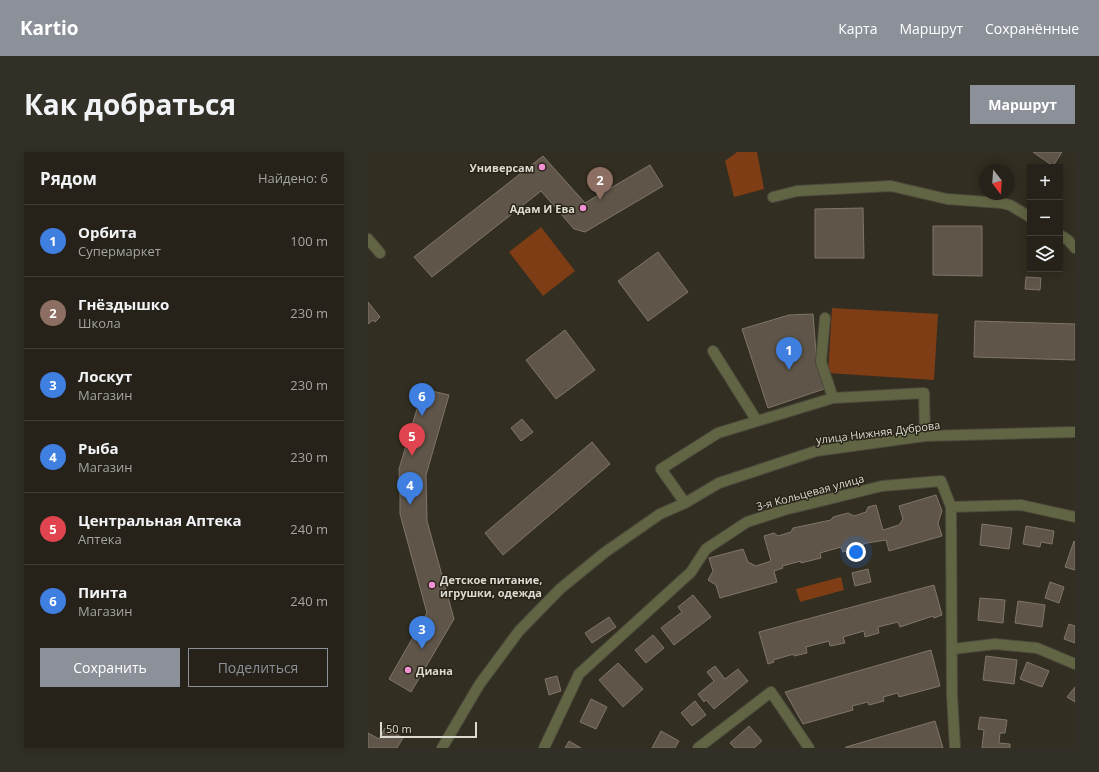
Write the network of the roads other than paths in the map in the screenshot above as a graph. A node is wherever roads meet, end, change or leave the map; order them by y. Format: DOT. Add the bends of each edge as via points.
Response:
graph roads {
  1 [pos="773,198"];
  2 [pos="1027,215"];
  3 [pos="1062,236"];
  4 [pos="368,238"];
  5 [pos="1075,248"];
  6 [pos="380,253"];
  7 [pos="825,318"];
  8 [pos="713,351"];
  9 [pos="833,398"];
  10 [pos="757,421"];
  11 [pos="1075,432"];
  12 [pos="925,436"];
  13 [pos="685,503"];
  14 [pos="951,507"];
  15 [pos="1075,517"];
  16 [pos="953,649"];
  17 [pos="1075,664"];
  18 [pos="442,748"];
  19 [pos="544,748"];
  20 [pos="698,748"];
  21 [pos="809,748"];
  22 [pos="955,748"];
  1 -- 2 [label="street" via="797,191 891,186 947,199 1001,202"];
  3 -- 5 [label="street"];
  4 -- 6 [label="street"];
  7 -- 9 [label="street" via="821,362"];
  8 -- 10 [label="street"];
  9 -- 10 [label="street"];
  9 -- 12 [label="street" via="924,393"];
  10 -- 13 [label="street" via="718,433 661,469"];
  11 -- 12 [label="street, улица Нижняя Дуброва"];
  12 -- 13 [label="street, улица Нижняя Дуброва" via="816,451 718,483"];
  13 -- 18 [label="street, улица Нижняя Дуброва" via="660,514 610,548 560,589 519,631 479,685"];
  14 -- 15 [label="street" via="1021,505"];
  14 -- 16 [label="street"];
  14 -- 19 [label="street, 3-я Кольцевая улица" via="941,481 882,486 784,510 747,522 706,549 691,572 579,674"];
  16 -- 17 [label="street" via="995,644 1037,648"];
  16 -- 22 [label="street"];
  20 -- 21 [label="street" via="770,692"];
}
